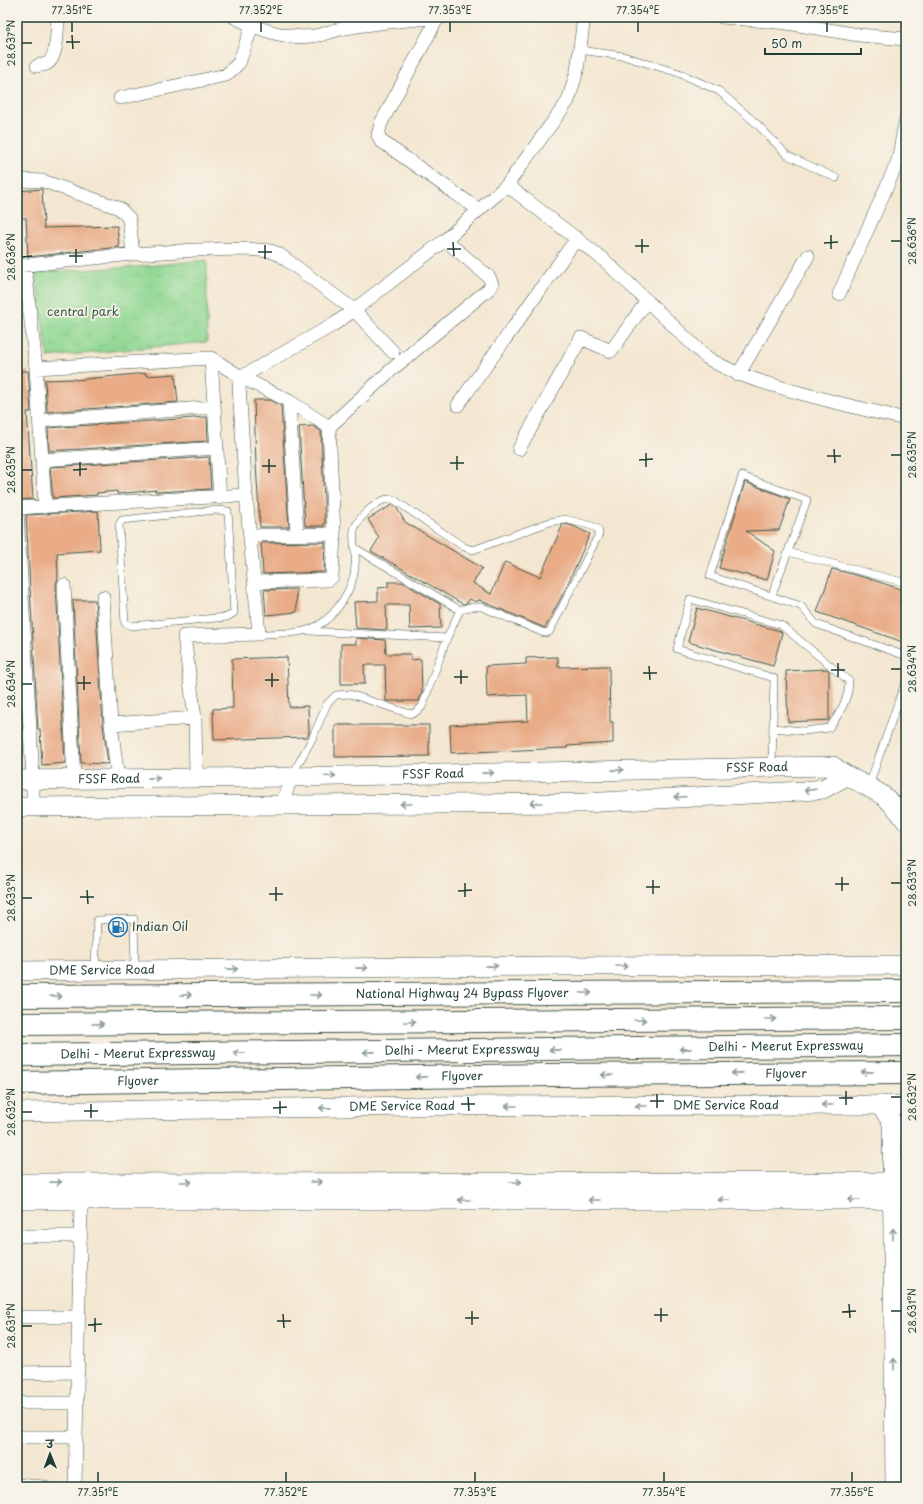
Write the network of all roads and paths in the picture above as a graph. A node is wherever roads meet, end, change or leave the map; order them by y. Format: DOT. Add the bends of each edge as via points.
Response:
graph roads {
  1 [pos="58,17"];
  2 [pos="234,17"];
  3 [pos="358,17"];
  4 [pos="443,17"];
  5 [pos="584,17"];
  6 [pos="722,17"];
  7 [pos="438,18"];
  8 [pos="252,26"];
  9 [pos="345,28"];
  10 [pos="906,39"];
  11 [pos="580,50"];
  12 [pos="36,66"];
  13 [pos="120,98"];
  14 [pos="906,118"];
  15 [pos="836,178"];
  16 [pos="17,180"];
  17 [pos="507,185"];
  18 [pos="479,210"];
  19 [pos="576,238"];
  20 [pos="445,240"];
  21 [pos="133,254"];
  22 [pos="808,256"];
  23 [pos="21,266"];
  24 [pos="839,294"];
  25 [pos="647,301"];
  26 [pos="354,310"];
  27 [pos="393,352"];
  28 [pos="211,358"];
  29 [pos="36,368"];
  30 [pos="738,375"];
  31 [pos="241,377"];
  32 [pos="289,401"];
  33 [pos="458,405"];
  34 [pos="214,407"];
  35 [pos="906,419"];
  36 [pos="39,421"];
  37 [pos="329,427"];
  38 [pos="217,448"];
  39 [pos="519,449"];
  40 [pos="42,460"];
  41 [pos="246,495"];
  42 [pos="220,498"];
  43 [pos="45,507"];
  44 [pos="17,508"];
  45 [pos="17,513"];
  46 [pos="297,534"];
  47 [pos="334,534"];
  48 [pos="251,535"];
  49 [pos="18,548"];
  50 [pos="355,548"];
  51 [pos="788,552"];
  52 [pos="255,582"];
  53 [pos="906,583"];
  54 [pos="64,585"];
  55 [pos="19,590"];
  56 [pos="772,595"];
  57 [pos="103,597"];
  58 [pos="460,610"];
  59 [pos="183,620"];
  60 [pos="20,629"];
  61 [pos="304,630"];
  62 [pos="260,634"];
  63 [pos="184,636"];
  64 [pos="447,638"];
  65 [pos="906,656"];
  66 [pos="906,680"];
  67 [pos="195,718"];
  68 [pos="111,724"];
  69 [pos="773,728"];
  70 [pos="772,768"];
  71 [pos="559,772"];
  72 [pos="846,776"];
  73 [pos="291,777"];
  74 [pos="196,778"];
  75 [pos="25,779"];
  76 [pos="74,779"];
  77 [pos="118,779"];
  78 [pos="868,787"];
  79 [pos="557,803"];
  80 [pos="282,805"];
  81 [pos="25,807"];
  82 [pos="906,821"];
  83 [pos="906,965"];
  84 [pos="135,970"];
  85 [pos="95,971"];
  86 [pos="17,972"];
  87 [pos="902,991"];
  88 [pos="17,996"];
  89 [pos="906,1018"];
  90 [pos="17,1024"];
  91 [pos="906,1045"];
  92 [pos="17,1055"];
  93 [pos="906,1073"];
  94 [pos="17,1083"];
  95 [pos="880,1105"];
  96 [pos="906,1105"];
  97 [pos="17,1112"];
  98 [pos="17,1183"];
  99 [pos="147,1191"];
  100 [pos="893,1191"];
  101 [pos="17,1200"];
  102 [pos="81,1200"];
  103 [pos="17,1236"];
  104 [pos="81,1236"];
  105 [pos="79,1316"];
  106 [pos="17,1317"];
  107 [pos="78,1372"];
  108 [pos="17,1374"];
  109 [pos="17,1403"];
  110 [pos="77,1403"];
  111 [pos="17,1437"];
  112 [pos="76,1437"];
  113 [pos="17,1485"];
  114 [pos="44,1487"];
  115 [pos="75,1487"];
  116 [pos="895,1487"];
  1 -- 12 [label="street" via="51,60"];
  2 -- 8 [label="street"];
  3 -- 9 [label="street"];
  4 -- 7 [label="street"];
  5 -- 11 [label="street"];
  6 -- 10 [label="street"];
  7 -- 9 [label="street"];
  7 -- 18 [label="street" via="381,123 378,135 381,141"];
  8 -- 9 [label="street" via="283,35 302,37"];
  8 -- 13 [label="street" via="239,63 226,75"];
  11 -- 15 [label="lane" via="623,56 679,72 719,91 757,124 787,155"];
  11 -- 17 [label="street" via="568,101"];
  14 -- 24 [label="street" via="898,161"];
  16 -- 21 [label="street" via="43,181 119,208 129,218"];
  17 -- 18 [label="street"];
  17 -- 19 [label="street"];
  18 -- 20 [label="street"];
  19 -- 25 [label="street" via="604,260"];
  19 -- 33 [label="street"];
  20 -- 26 [label="street"];
  20 -- 37 [label="street" via="488,277 492,284 490,288 390,371"];
  21 -- 23 [label="street"];
  21 -- 26 [label="street" via="221,249 271,251"];
  22 -- 30 [label="street"];
  23 -- 29 [label="street"];
  25 -- 30 [label="street" via="706,357"];
  25 -- 39 [label="street" via="611,351 581,338"];
  26 -- 27 [label="street"];
  26 -- 31 [label="street" via="333,325"];
  28 -- 29 [label="street"];
  28 -- 31 [label="street"];
  28 -- 34 [label="street"];
  29 -- 36 [label="street"];
  30 -- 35 [label="street" via="819,399"];
  31 -- 32 [label="street"];
  31 -- 41 [label="street" via="239,386"];
  32 -- 37 [label="street"];
  32 -- 46 [label="street"];
  34 -- 36 [label="street"];
  34 -- 38 [label="street"];
  36 -- 40 [label="street"];
  37 -- 47 [label="street"];
  38 -- 40 [label="street"];
  38 -- 42 [label="street"];
  40 -- 43 [label="street"];
  41 -- 42 [label="street"];
  41 -- 48 [label="street"];
  42 -- 43 [label="street"];
  43 -- 44 [label="street"];
  45 -- 49 [label="street"];
  46 -- 47 [label="street"];
  46 -- 48 [label="street"];
  47 -- 52 [label="street" via="331,579"];
  48 -- 52 [label="street"];
  49 -- 55 [label="street"];
  50 -- 58 [label="lane"];
  50 -- 58 [label="lane" via="354,535 358,522 384,499 393,499 464,547 473,550 558,520 573,519 598,530 598,539 549,632 539,632 482,607"];
  50 -- 61 [label="lane" via="356,566 342,601 326,620"];
  51 -- 53 [label="lane"];
  51 -- 56 [label="lane"];
  51 -- 56 [label="lane" via="807,500 742,476 710,576"];
  52 -- 62 [label="street"];
  54 -- 76 [label="street"];
  55 -- 60 [label="street"];
  56 -- 65 [label="lane" via="801,606 816,624"];
  57 -- 68 [label="street"];
  58 -- 64 [label="lane"];
  59 -- 59 [label="lane" via="227,617 234,613 228,511 122,520 120,525 125,624 131,626"];
  59 -- 63 [label="lane"];
  60 -- 75 [label="street"];
  61 -- 62 [label="lane"];
  61 -- 64 [label="lane"];
  62 -- 63 [label="street"];
  63 -- 67 [label="street"];
  64 -- 73 [label="lane" via="422,708 413,714 350,694 336,695 328,704"];
  66 -- 78 [label="lane"];
  67 -- 68 [label="street"];
  67 -- 74 [label="street"];
  68 -- 77 [label="street"];
  69 -- 69 [label="lane" via="774,678 677,649 690,599 781,625 849,681 849,692 838,717 829,728"];
  69 -- 70 [label="lane"];
  71 -- 70 [label="street, FSSF Road, one-way"];
  70 -- 72 [label="street, FSSF Road" via="833,766"];
  73 -- 71 [label="street, FSSF Road, one-way"];
  71 -- 79 [label="street"];
  72 -- 78 [label="street, FSSF Road"];
  72 -- 79 [label="street, FSSF Road, one-way" via="823,789 803,791"];
  73 -- 74 [label="street, FSSF Road"];
  73 -- 80 [label="street"];
  77 -- 74 [label="street, FSSF Road, one-way"];
  75 -- 76 [label="street, FSSF Road"];
  75 -- 81 [label="street"];
  76 -- 77 [label="street, FSSF Road"];
  78 -- 82 [label="street, FSSF Road" via="897,808"];
  79 -- 80 [label="street, FSSF Road, one-way"];
  80 -- 81 [label="street, FSSF Road"];
  84 -- 83 [label="street, DME Service Road, one-way"];
  84 -- 85 [label="street, DME Service Road"];
  84 -- 85 [label="lane" via="134,919 97,920"];
  85 -- 86 [label="street, DME Service Road"];
  88 -- 87 [label="highway, National Highway 24 Bypass Flyover, one-way"];
  90 -- 89 [label="highway, one-way"];
  91 -- 92 [label="highway, Delhi - Meerut Expressway, one-way"];
  93 -- 94 [label="highway, Flyover, one-way"];
  95 -- 96 [label="street, DME Service Road"];
  95 -- 97 [label="street, DME Service Road, one-way" via="411,1106"];
  95 -- 100 [label="street" via="892,1122"];
  98 -- 99 [label="street, one-way"];
  99 -- 100 [label="street"];
  99 -- 102 [label="street"];
  116 -- 100 [label="street, one-way"];
  101 -- 102 [label="street"];
  102 -- 104 [label="street"];
  103 -- 104 [label="street"];
  104 -- 105 [label="street"];
  105 -- 106 [label="street"];
  105 -- 107 [label="street"];
  107 -- 108 [label="street"];
  107 -- 110 [label="street"];
  109 -- 110 [label="street"];
  110 -- 112 [label="street"];
  111 -- 112 [label="street"];
  112 -- 115 [label="street"];
  113 -- 114 [label="street"];
}
